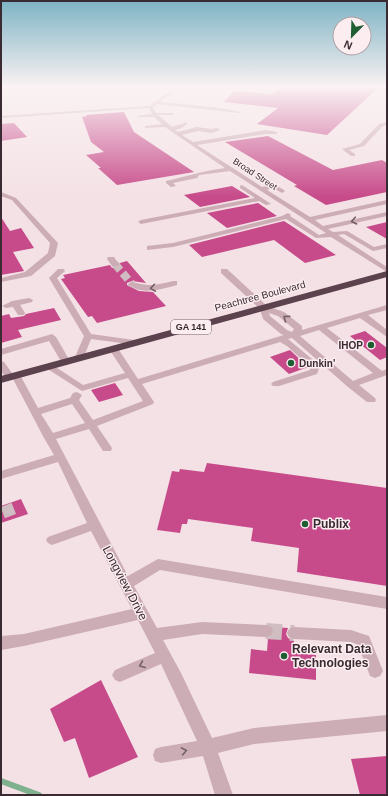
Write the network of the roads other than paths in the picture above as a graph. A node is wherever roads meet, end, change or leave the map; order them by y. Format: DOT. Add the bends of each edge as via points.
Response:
graph roads {
  1 [pos="165,123"];
  2 [pos="184,123"];
  3 [pos="387,123"];
  4 [pos="148,127"];
  5 [pos="217,130"];
  6 [pos="174,132"];
  7 [pos="276,133"];
  8 [pos="163,134"];
  9 [pos="171,139"];
  10 [pos="192,146"];
  11 [pos="353,155"];
  12 [pos="230,169"];
  13 [pos="174,186"];
  14 [pos="242,187"];
  15 [pos="261,189"];
  16 [pos="282,191"];
  17 [pos="1,194"];
  18 [pos="259,199"];
  19 [pos="387,202"];
  20 [pos="268,204"];
  21 [pos="313,212"];
  22 [pos="298,214"];
  23 [pos="387,214"];
  24 [pos="288,217"];
  25 [pos="321,217"];
  26 [pos="308,220"];
  27 [pos="141,222"];
  28 [pos="321,228"];
  29 [pos="332,235"];
  30 [pos="368,246"];
  31 [pos="387,246"];
  32 [pos="150,248"];
  33 [pos="355,249"];
  34 [pos="387,270"];
  35 [pos="61,271"];
  36 [pos="224,271"];
  37 [pos="387,274"];
  38 [pos="1,280"];
  39 [pos="174,283"];
  40 [pos="132,284"];
  41 [pos="28,300"];
  42 [pos="15,303"];
  43 [pos="6,306"];
  44 [pos="387,307"];
  45 [pos="264,308"];
  46 [pos="21,313"];
  47 [pos="362,315"];
  48 [pos="321,327"];
  49 [pos="387,334"];
  50 [pos="294,335"];
  51 [pos="88,336"];
  52 [pos="280,339"];
  53 [pos="134,343"];
  54 [pos="114,349"];
  55 [pos="1,352"];
  56 [pos="80,357"];
  57 [pos="65,361"];
  58 [pos="1,364"];
  59 [pos="48,366"];
  60 [pos="384,373"];
  61 [pos="9,377"];
  62 [pos="134,378"];
  63 [pos="276,384"];
  64 [pos="351,385"];
  65 [pos="82,388"];
  66 [pos="74,400"];
  67 [pos="371,400"];
  68 [pos="35,412"];
  69 [pos="91,425"];
  70 [pos="49,438"];
  71 [pos="107,448"];
  72 [pos="61,457"];
  73 [pos="1,475"];
  74 [pos="94,525"];
  75 [pos="52,540"];
  76 [pos="126,584"];
  77 [pos="387,602"];
  78 [pos="141,613"];
  79 [pos="266,631"];
  80 [pos="294,633"];
  81 [pos="153,635"];
  82 [pos="1,644"];
  83 [pos="164,656"];
  84 [pos="375,671"];
  85 [pos="120,675"];
  86 [pos="387,723"];
  87 [pos="208,747"];
  88 [pos="161,755"];
  89 [pos="224,795"];
  1 -- 6 [label="street, Broad Street"];
  2 -- 6 [label="street"];
  3 -- 11 [label="street" via="380,125 362,145 345,149"];
  4 -- 6 [label="street"];
  5 -- 6 [label="street"];
  6 -- 8 [label="street"];
  6 -- 9 [label="street"];
  6 -- 10 [label="street, Broad Street"];
  7 -- 10 [label="street" via="266,132"];
  10 -- 12 [label="street, Broad Street"];
  12 -- 13 [label="street" via="168,182"];
  12 -- 15 [label="street, Broad Street"];
  14 -- 18 [label="street"];
  15 -- 16 [label="street" via="274,186"];
  15 -- 22 [label="street, Broad Street"];
  17 -- 38 [label="street" via="14,199 54,243 52,254 28,274"];
  18 -- 20 [label="street"];
  18 -- 27 [label="street"];
  19 -- 25 [label="street"];
  21 -- 25 [label="street"];
  22 -- 24 [label="street" via="285,216"];
  22 -- 26 [label="street, Broad Street"];
  23 -- 28 [label="street, one-way"];
  24 -- 29 [label="street" via="318,237"];
  24 -- 32 [label="street"];
  25 -- 26 [label="street"];
  26 -- 28 [label="street, Broad Street"];
  28 -- 29 [label="street, Broad Street"];
  29 -- 30 [label="street" via="345,232"];
  29 -- 33 [label="street, Broad Street"];
  30 -- 31 [label="street" via="374,249"];
  30 -- 33 [label="street"];
  33 -- 34 [label="street, Broad Street"];
  35 -- 51 [label="street" via="53,278"];
  36 -- 45 [label="street"];
  37 -- 45 [label="highway, Peachtree Boulevard / GA 141"];
  39 -- 40 [label="street, one-way" via="150,289"];
  41 -- 42 [label="street"];
  42 -- 43 [label="street"];
  42 -- 46 [label="street"];
  44 -- 47 [label="street"];
  45 -- 50 [label="street" via="266,317 284,332"];
  45 -- 53 [label="highway, Peachtree Boulevard / GA 141"];
  47 -- 48 [label="street"];
  47 -- 49 [label="street"];
  48 -- 50 [label="street"];
  48 -- 60 [label="street"];
  50 -- 52 [label="street"];
  50 -- 64 [label="street"];
  51 -- 53 [label="street"];
  51 -- 56 [label="street"];
  52 -- 62 [label="street"];
  52 -- 63 [label="street" via="290,344 315,366 314,372"];
  53 -- 54 [label="highway, Peachtree Boulevard / GA 141"];
  54 -- 56 [label="highway, Peachtree Boulevard / GA 141"];
  54 -- 62 [label="street"];
  55 -- 57 [label="street" via="52,337"];
  56 -- 57 [label="highway, Peachtree Boulevard / GA 141"];
  57 -- 59 [label="highway, Peachtree Boulevard / GA 141"];
  58 -- 61 [label="street, Longview Drive"];
  59 -- 61 [label="highway, Peachtree Boulevard / GA 141"];
  59 -- 65 [label="street"];
  60 -- 64 [label="street"];
  61 -- 68 [label="street, Longview Drive"];
  62 -- 65 [label="street"];
  62 -- 69 [label="street" via="149,402"];
  64 -- 67 [label="street"];
  65 -- 66 [label="street"];
  66 -- 68 [label="street"];
  66 -- 69 [label="street"];
  68 -- 70 [label="street, Longview Drive"];
  69 -- 70 [label="street"];
  69 -- 71 [label="street"];
  70 -- 72 [label="street, Longview Drive"];
  72 -- 73 [label="street" via="20,474"];
  72 -- 74 [label="street, Longview Drive"];
  74 -- 75 [label="street"];
  74 -- 76 [label="street, Longview Drive"];
  76 -- 77 [label="street" via="158,564"];
  76 -- 78 [label="street, Longview Drive"];
  78 -- 81 [label="street, Longview Drive"];
  78 -- 82 [label="street"];
  79 -- 81 [label="street" via="202,628"];
  80 -- 84 [label="street" via="351,636 364,640"];
  81 -- 83 [label="street, Longview Drive"];
  83 -- 85 [label="street, one-way"];
  83 -- 87 [label="street, Longview Drive"];
  86 -- 87 [label="street" via="254,736"];
  88 -- 87 [label="street, one-way"];
  87 -- 89 [label="street, Longview Drive"];
}
